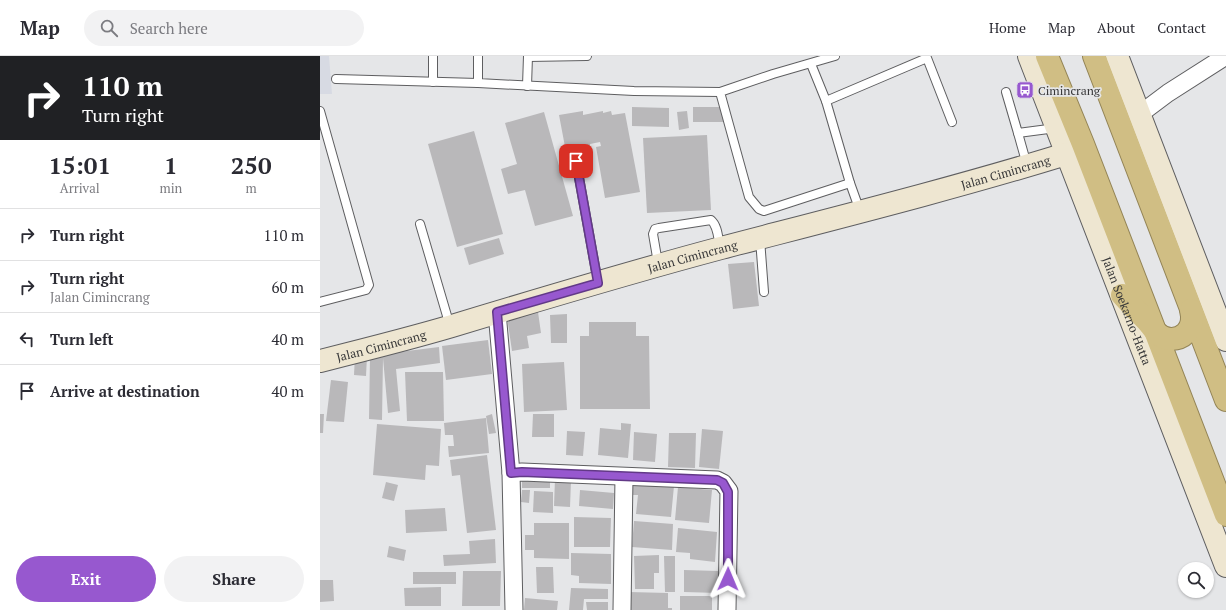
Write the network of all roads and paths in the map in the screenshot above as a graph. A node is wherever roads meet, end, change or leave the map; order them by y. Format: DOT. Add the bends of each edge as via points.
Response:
graph roads {
  1 [pos="433,56"];
  2 [pos="478,56"];
  3 [pos="528,56"];
  4 [pos="588,56"];
  5 [pos="835,56"];
  6 [pos="1029,56"];
  7 [pos="1047,56"];
  8 [pos="1094,56"];
  9 [pos="1118,56"];
  10 [pos="1226,56"];
  11 [pos="811,64"];
  12 [pos="336,79"];
  13 [pos="433,82"];
  14 [pos="478,83"];
  15 [pos="527,86"];
  16 [pos="720,92"];
  17 [pos="1006,92"];
  18 [pos="826,101"];
  19 [pos="320,111"];
  20 [pos="1140,114"];
  21 [pos="952,122"];
  22 [pos="1056,128"];
  23 [pos="1018,133"];
  24 [pos="1066,154"];
  25 [pos="576,161"];
  26 [pos="1027,166"];
  27 [pos="850,183"];
  28 [pos="860,212"];
  29 [pos="420,224"];
  30 [pos="760,239"];
  31 [pos="720,249"];
  32 [pos="658,266"];
  33 [pos="598,283"];
  34 [pos="764,292"];
  35 [pos="1122,295"];
  36 [pos="320,302"];
  37 [pos="1191,310"];
  38 [pos="497,312"];
  39 [pos="1152,326"];
  40 [pos="450,327"];
  41 [pos="1226,340"];
  42 [pos="320,361"];
  43 [pos="1226,400"];
  44 [pos="511,473"];
  45 [pos="624,477"];
  46 [pos="1226,516"];
  47 [pos="1226,566"];
  48 [pos="514,610"];
  49 [pos="622,610"];
  50 [pos="727,610"];
  1 -- 13 [label="lane"];
  2 -- 14 [label="lane"];
  3 -- 4 [label="lane"];
  3 -- 15 [label="lane"];
  5 -- 11 [label="lane"];
  6 -- 22 [label="main road, Jalan Soekarno-Hatta"];
  7 -- 39 [label="highway, Jalan Soekarno-Hatta"];
  8 -- 37 [label="highway"];
  9 -- 20 [label="main road"];
  10 -- 20 [label="street"];
  11 -- 16 [label="lane"];
  11 -- 18 [label="lane"];
  12 -- 13 [label="lane"];
  13 -- 14 [label="lane"];
  14 -- 15 [label="lane"];
  15 -- 16 [label="lane"];
  16 -- 27 [label="lane" via="750,197 758,209 764,212"];
  17 -- 23 [label="lane"];
  18 -- 21 [label="lane" via="927,58"];
  18 -- 27 [label="lane"];
  19 -- 36 [label="lane" via="369,285 366,290"];
  20 -- 41 [label="main road"];
  22 -- 23 [label="lane"];
  22 -- 24 [label="main road, Jalan Soekarno-Hatta"];
  23 -- 26 [label="lane"];
  24 -- 26 [label="main road, Jalan Cimincrang"];
  24 -- 35 [label="main road, Jalan Soekarno-Hatta"];
  25 -- 33 [label="lane"];
  26 -- 28 [label="main road, Jalan Cimincrang"];
  27 -- 28 [label="lane"];
  28 -- 30 [label="main road, Jalan Cimincrang"];
  29 -- 40 [label="lane"];
  30 -- 31 [label="main road, Jalan Cimincrang"];
  30 -- 34 [label="lane"];
  31 -- 32 [label="main road, Jalan Cimincrang"];
  31 -- 32 [label="lane" via="716,226 711,220 655,229 653,234"];
  32 -- 33 [label="main road, Jalan Cimincrang"];
  33 -- 38 [label="main road, Jalan Cimincrang"];
  35 -- 39 [label="highway"];
  35 -- 47 [label="main road, Jalan Soekarno-Hatta"];
  37 -- 39 [label="highway" via="1192,324 1183,336 1176,339 1162,337"];
  37 -- 43 [label="highway"];
  38 -- 40 [label="main road, Jalan Cimincrang"];
  38 -- 44 [label="street"];
  39 -- 46 [label="highway, Jalan Soekarno-Hatta"];
  40 -- 42 [label="main road, Jalan Cimincrang"];
  44 -- 45 [label="street"];
  44 -- 48 [label="street"];
  45 -- 49 [label="street"];
  45 -- 50 [label="street" via="717,480 723,483 729,497"];
}
